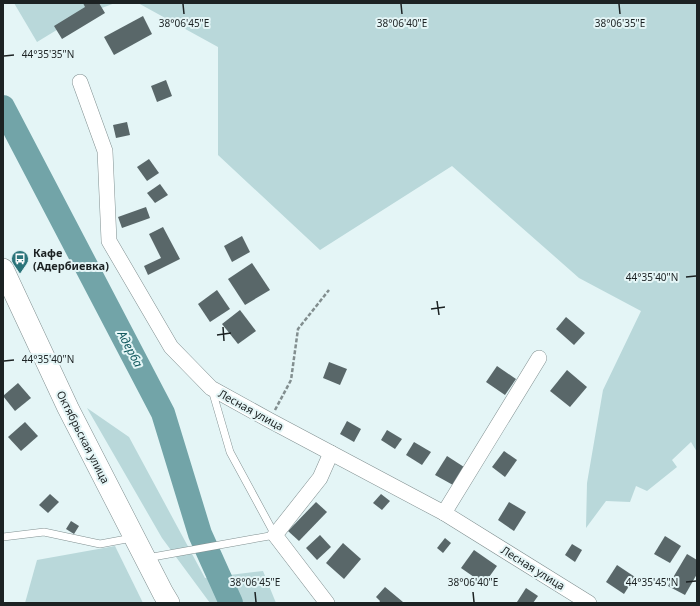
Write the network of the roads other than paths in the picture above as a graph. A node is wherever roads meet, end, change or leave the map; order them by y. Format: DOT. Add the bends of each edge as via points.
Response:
graph roads {
  1 [pos="80,82"];
  2 [pos="3,269"];
  3 [pos="540,358"];
  4 [pos="211,388"];
  5 [pos="331,453"];
  6 [pos="444,513"];
  7 [pos="275,535"];
  8 [pos="3,537"];
  9 [pos="134,537"];
  10 [pos="145,558"];
  11 [pos="169,603"];
  12 [pos="327,603"];
  13 [pos="589,603"];
  1 -- 4 [label="street, Лесная улица" via="105,151 109,240 171,346"];
  2 -- 9 [label="street, Октябрьская улица" via="68,408"];
  3 -- 6 [label="street"];
  4 -- 5 [label="street, Лесная улица"];
  4 -- 7 [label="lane" via="230,452"];
  5 -- 6 [label="street, Лесная улица"];
  5 -- 7 [label="street" via="320,478"];
  6 -- 13 [label="street, Лесная улица"];
  7 -- 10 [label="lane"];
  7 -- 12 [label="street"];
  8 -- 9 [label="lane" via="44,532 100,544"];
  9 -- 10 [label="street, Октябрьская улица"];
  10 -- 11 [label="street, Октябрьская улица"];
}
